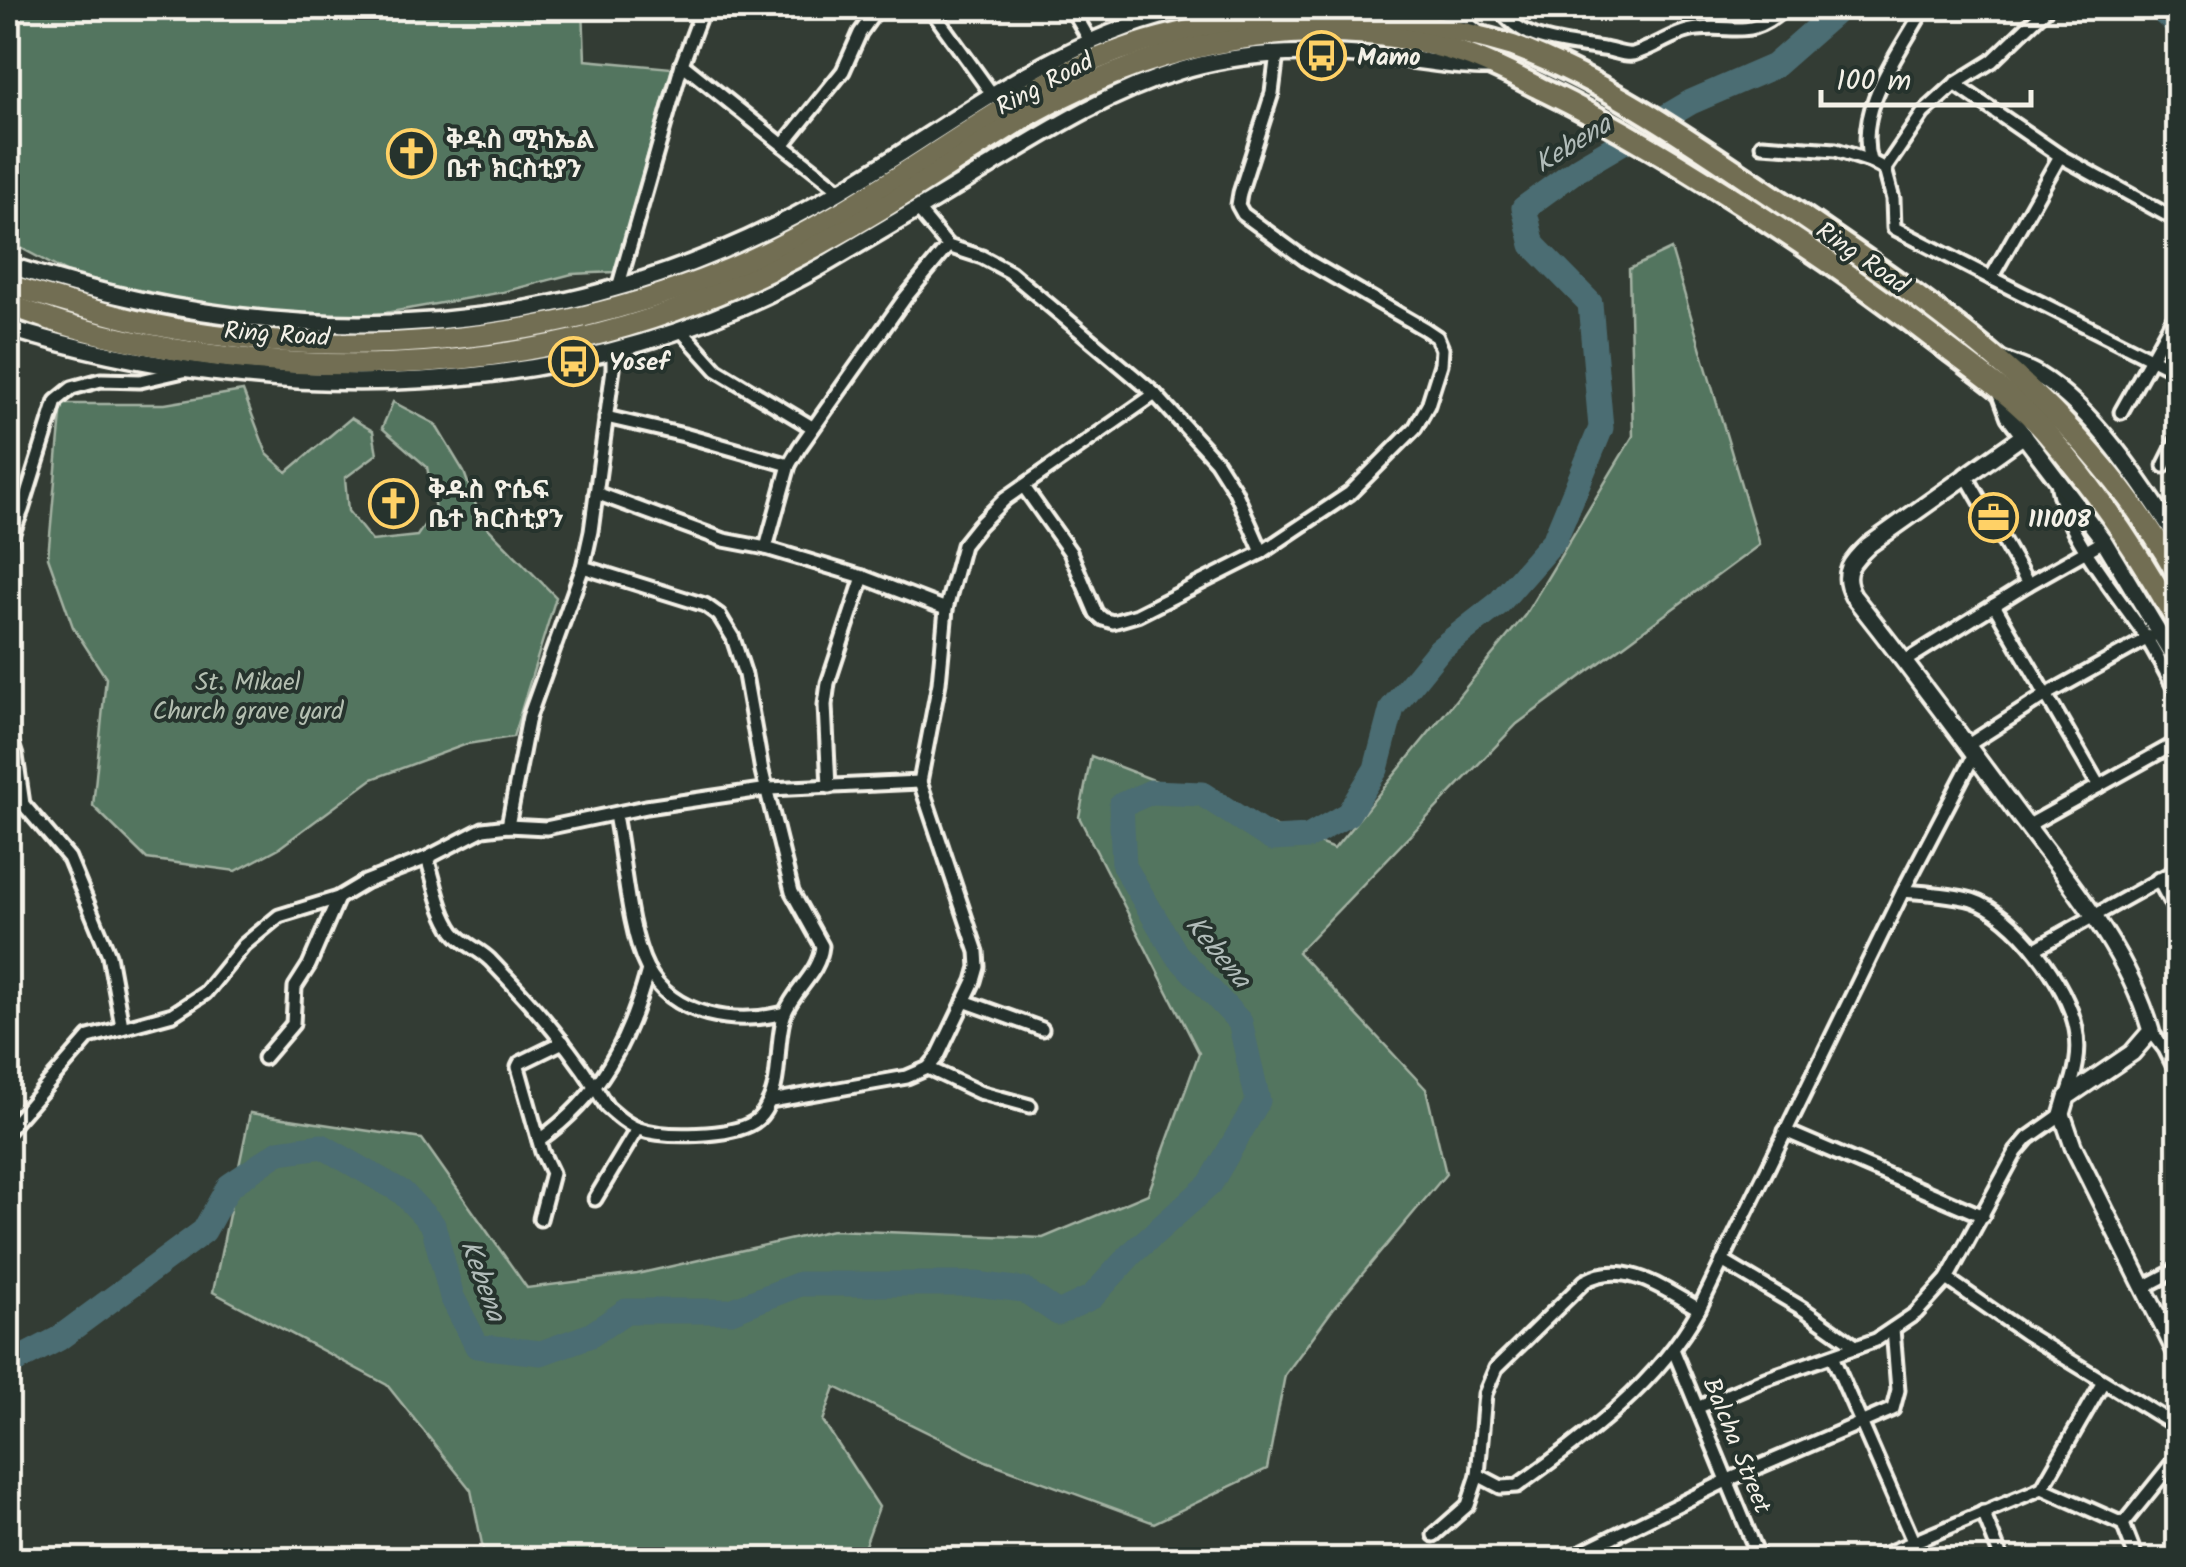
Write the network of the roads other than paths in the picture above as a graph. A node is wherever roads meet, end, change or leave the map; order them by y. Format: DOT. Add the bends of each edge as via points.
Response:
graph roads {
  1 [pos="703,8"];
  2 [pos="878,8"];
  3 [pos="930,8"];
  4 [pos="1071,8"];
  5 [pos="1194,8"];
  6 [pos="1436,8"];
  7 [pos="1500,8"];
  8 [pos="1785,8"];
  9 [pos="1924,8"];
  10 [pos="2047,8"];
  11 [pos="1479,34"];
  12 [pos="1089,39"];
  13 [pos="1277,53"];
  14 [pos="682,64"];
  15 [pos="1495,66"];
  16 [pos="1955,84"];
  17 [pos="992,94"];
  18 [pos="784,145"];
  19 [pos="1762,145"];
  20 [pos="2060,156"];
  21 [pos="1870,161"];
  22 [pos="1885,170"];
  23 [pos="840,190"];
  24 [pos="918,210"];
  25 [pos="2178,221"];
  26 [pos="948,246"];
  27 [pos="8,264"];
  28 [pos="1992,278"];
  29 [pos="8,285"];
  30 [pos="618,288"];
  31 [pos="8,305"];
  32 [pos="2178,310"];
  33 [pos="8,328"];
  34 [pos="680,328"];
  35 [pos="613,350"];
  36 [pos="2152,358"];
  37 [pos="1998,359"];
  38 [pos="188,370"];
  39 [pos="2178,372"];
  40 [pos="1999,389"];
  41 [pos="1155,394"];
  42 [pos="2121,412"];
  43 [pos="606,417"];
  44 [pos="812,427"];
  45 [pos="2024,436"];
  46 [pos="2178,438"];
  47 [pos="788,466"];
  48 [pos="2164,466"];
  49 [pos="1964,474"];
  50 [pos="2056,478"];
  51 [pos="1024,487"];
  52 [pos="596,494"];
  53 [pos="2178,539"];
  54 [pos="2104,541"];
  55 [pos="8,545"];
  56 [pos="766,548"];
  57 [pos="2087,550"];
  58 [pos="1262,552"];
  59 [pos="583,567"];
  60 [pos="2178,575"];
  61 [pos="863,577"];
  62 [pos="2028,584"];
  63 [pos="1994,605"];
  64 [pos="946,609"];
  65 [pos="2162,631"];
  66 [pos="1904,661"];
  67 [pos="2178,664"];
  68 [pos="2046,696"];
  69 [pos="2178,696"];
  70 [pos="8,731"];
  71 [pos="2178,742"];
  72 [pos="1971,750"];
  73 [pos="920,782"];
  74 [pos="2099,786"];
  75 [pos="828,788"];
  76 [pos="769,789"];
  77 [pos="615,816"];
  78 [pos="508,826"];
  79 [pos="2028,826"];
  80 [pos="427,858"];
  81 [pos="2178,868"];
  82 [pos="2158,879"];
  83 [pos="1902,891"];
  84 [pos="338,898"];
  85 [pos="2092,915"];
  86 [pos="2178,916"];
  87 [pos="2035,949"];
  88 [pos="648,970"];
  89 [pos="964,1001"];
  90 [pos="785,1013"];
  91 [pos="122,1026"];
  92 [pos="1042,1030"];
  93 [pos="2150,1032"];
  94 [pos="2178,1041"];
  95 [pos="563,1042"];
  96 [pos="2165,1048"];
  97 [pos="264,1058"];
  98 [pos="928,1068"];
  99 [pos="2178,1075"];
  100 [pos="596,1088"];
  101 [pos="2067,1097"];
  102 [pos="771,1101"];
  103 [pos="1030,1106"];
  104 [pos="2062,1114"];
  105 [pos="637,1129"];
  106 [pos="8,1130"];
  107 [pos="1785,1131"];
  108 [pos="540,1140"];
  109 [pos="595,1200"];
  110 [pos="1982,1216"];
  111 [pos="540,1218"];
  112 [pos="1722,1261"];
  113 [pos="2178,1270"];
  114 [pos="1947,1279"];
  115 [pos="2144,1287"];
  116 [pos="1699,1308"];
  117 [pos="1892,1329"];
  118 [pos="1857,1348"];
  119 [pos="1673,1349"];
  120 [pos="1832,1356"];
  121 [pos="2178,1357"];
  122 [pos="2103,1382"];
  123 [pos="1699,1407"];
  124 [pos="1862,1424"];
  125 [pos="2178,1427"];
  126 [pos="2178,1456"];
  127 [pos="1478,1475"];
  128 [pos="1728,1480"];
  129 [pos="2042,1488"];
  130 [pos="1982,1512"];
  131 [pos="2123,1524"];
  132 [pos="1434,1535"];
  133 [pos="1914,1541"];
  134 [pos="1565,1560"];
  135 [pos="1760,1560"];
  136 [pos="1870,1560"];
  137 [pos="2002,1560"];
  138 [pos="2137,1560"];
  1 -- 14 [label="street"];
  2 -- 18 [label="street" via="843,71"];
  3 -- 17 [label="street"];
  4 -- 12 [label="street"];
  5 -- 12 [label="street"];
  6 -- 11 [label="street"];
  7 -- 8 [label="street" via="1509,24 1555,43 1629,55 1696,29 1751,28"];
  9 -- 21 [label="street" via="1870,115"];
  10 -- 16 [label="street" via="1992,61"];
  11 -- 29 [label="highway, Ring Road" via="1330,12 1221,21 1156,37 1042,86 842,210 728,269 650,297 484,336 335,344 230,336 152,324"];
  11 -- 37 [label="highway, Ring Road" via="1554,63 1653,117 1872,264"];
  12 -- 17 [label="street"];
  13 -- 15 [label="street"];
  13 -- 24 [label="street" via="1181,70 1131,88"];
  13 -- 58 [label="street" via="1272,93 1240,193 1243,214 1307,261 1437,337 1442,349 1415,428 1350,492"];
  14 -- 18 [label="street"];
  14 -- 30 [label="street"];
  15 -- 31 [label="highway, Ring Road" via="1462,53 1360,35 1278,34 1182,49 1034,112 846,230 754,278 635,324 533,349 382,364 272,360 95,332"];
  15 -- 40 [label="highway, Ring Road" via="1642,141 1858,283"];
  16 -- 20 [label="street"];
  16 -- 22 [label="street" via="1923,113"];
  17 -- 23 [label="street"];
  18 -- 23 [label="street"];
  19 -- 21 [label="street" via="1836,150"];
  20 -- 25 [label="street"];
  20 -- 28 [label="street"];
  21 -- 22 [label="street"];
  22 -- 28 [label="street" via="1894,228"];
  23 -- 30 [label="street" via="736,244"];
  24 -- 26 [label="street"];
  24 -- 34 [label="street" via="767,294"];
  26 -- 41 [label="street" via="1010,272"];
  26 -- 44 [label="street"];
  27 -- 30 [label="street" via="170,306 294,322 472,319"];
  28 -- 36 [label="street"];
  32 -- 36 [label="street"];
  33 -- 38 [label="street"];
  34 -- 35 [label="street"];
  34 -- 44 [label="street" via="718,370"];
  35 -- 38 [label="street" via="514,370 376,382"];
  35 -- 43 [label="street"];
  36 -- 39 [label="street"];
  36 -- 42 [label="street"];
  37 -- 53 [label="street" via="2033,371 2074,405"];
  37 -- 60 [label="highway, Ring Road" via="2107,470"];
  38 -- 55 [label="street" via="140,382 101,380 72,388 56,402"];
  40 -- 45 [label="street"];
  40 -- 65 [label="highway, Ring Road" via="2046,432 2148,570"];
  41 -- 51 [label="street"];
  41 -- 58 [label="street" via="1216,461"];
  43 -- 47 [label="street"];
  43 -- 52 [label="street"];
  44 -- 47 [label="street"];
  45 -- 49 [label="street"];
  45 -- 50 [label="street"];
  46 -- 48 [label="street"];
  47 -- 56 [label="street"];
  49 -- 62 [label="street"];
  49 -- 66 [label="street" via="1848,567 1853,596"];
  50 -- 54 [label="street"];
  50 -- 57 [label="street" via="2061,503"];
  51 -- 58 [label="street" via="1070,552 1096,612 1113,622"];
  51 -- 64 [label="street" via="963,546"];
  52 -- 56 [label="street" via="724,540"];
  52 -- 59 [label="street"];
  54 -- 57 [label="street"];
  54 -- 65 [label="street"];
  56 -- 61 [label="street"];
  57 -- 62 [label="street"];
  57 -- 65 [label="street"];
  59 -- 76 [label="street" via="719,615 745,675"];
  59 -- 78 [label="street" via="529,717"];
  61 -- 64 [label="street"];
  61 -- 75 [label="street" via="828,683"];
  62 -- 63 [label="street"];
  63 -- 66 [label="street"];
  63 -- 68 [label="street"];
  64 -- 73 [label="street"];
  65 -- 67 [label="street"];
  65 -- 68 [label="street"];
  65 -- 69 [label="street"];
  66 -- 72 [label="street"];
  68 -- 72 [label="street"];
  68 -- 74 [label="street"];
  70 -- 91 [label="street" via="23,804 69,858 109,955"];
  71 -- 74 [label="street"];
  72 -- 79 [label="street"];
  72 -- 83 [label="street"];
  73 -- 75 [label="street"];
  73 -- 89 [label="street" via="977,952 978,968"];
  74 -- 79 [label="street"];
  75 -- 76 [label="street"];
  76 -- 77 [label="street"];
  76 -- 90 [label="street" via="792,892 822,946 816,969"];
  77 -- 78 [label="street" via="546,828"];
  77 -- 88 [label="street" via="634,931"];
  78 -- 80 [label="street" via="483,829"];
  79 -- 85 [label="street"];
  80 -- 84 [label="street"];
  80 -- 95 [label="street" via="453,931 483,952"];
  81 -- 82 [label="street"];
  82 -- 85 [label="street"];
  82 -- 86 [label="street"];
  83 -- 87 [label="street" via="1972,900 2018,928"];
  83 -- 107 [label="street"];
  84 -- 91 [label="street" via="263,926 205,993 174,1014"];
  84 -- 97 [label="street" via="295,987 293,1024"];
  85 -- 87 [label="street"];
  85 -- 93 [label="street" via="2117,952"];
  87 -- 101 [label="street" via="2076,1026 2076,1073"];
  88 -- 90 [label="street" via="664,990 716,1017"];
  88 -- 100 [label="street" via="636,1016"];
  89 -- 92 [label="street"];
  89 -- 98 [label="street"];
  90 -- 102 [label="street"];
  91 -- 106 [label="street" via="89,1036"];
  93 -- 96 [label="street"];
  93 -- 101 [label="street" via="2132,1053"];
  94 -- 96 [label="street"];
  95 -- 100 [label="street"];
  95 -- 108 [label="street" via="518,1067"];
  96 -- 99 [label="street"];
  98 -- 102 [label="street"];
  98 -- 103 [label="street"];
  100 -- 105 [label="street" via="607,1107"];
  100 -- 108 [label="street"];
  101 -- 104 [label="street"];
  102 -- 105 [label="street" via="760,1118 734,1129"];
  104 -- 110 [label="street" via="2016,1152"];
  104 -- 115 [label="street"];
  105 -- 109 [label="street"];
  107 -- 110 [label="street"];
  107 -- 112 [label="street"];
  108 -- 111 [label="street" via="552,1173"];
  110 -- 114 [label="street"];
  112 -- 116 [label="street"];
  112 -- 118 [label="street"];
  113 -- 115 [label="street"];
  114 -- 117 [label="street" via="1916,1314"];
  114 -- 122 [label="street"];
  115 -- 121 [label="street"];
  116 -- 119 [label="street"];
  116 -- 127 [label="street" via="1653,1283 1614,1272 1585,1281 1496,1368 1485,1394"];
  117 -- 118 [label="street"];
  117 -- 124 [label="street" via="1898,1402"];
  118 -- 120 [label="street"];
  119 -- 123 [label="street, Balcha Street"];
  119 -- 127 [label="street" via="1623,1404 1517,1486 1501,1488"];
  120 -- 123 [label="street"];
  120 -- 124 [label="street"];
  122 -- 125 [label="street"];
  122 -- 129 [label="street"];
  123 -- 128 [label="street, Balcha Street"];
  124 -- 128 [label="street"];
  124 -- 133 [label="street"];
  126 -- 131 [label="street"];
  127 -- 132 [label="street" via="1468,1505"];
  128 -- 134 [label="street"];
  128 -- 135 [label="street, Balcha Street"];
  129 -- 130 [label="street"];
  129 -- 131 [label="street"];
  130 -- 133 [label="street"];
  130 -- 137 [label="street"];
  131 -- 138 [label="street"];
  133 -- 136 [label="street"];
}
